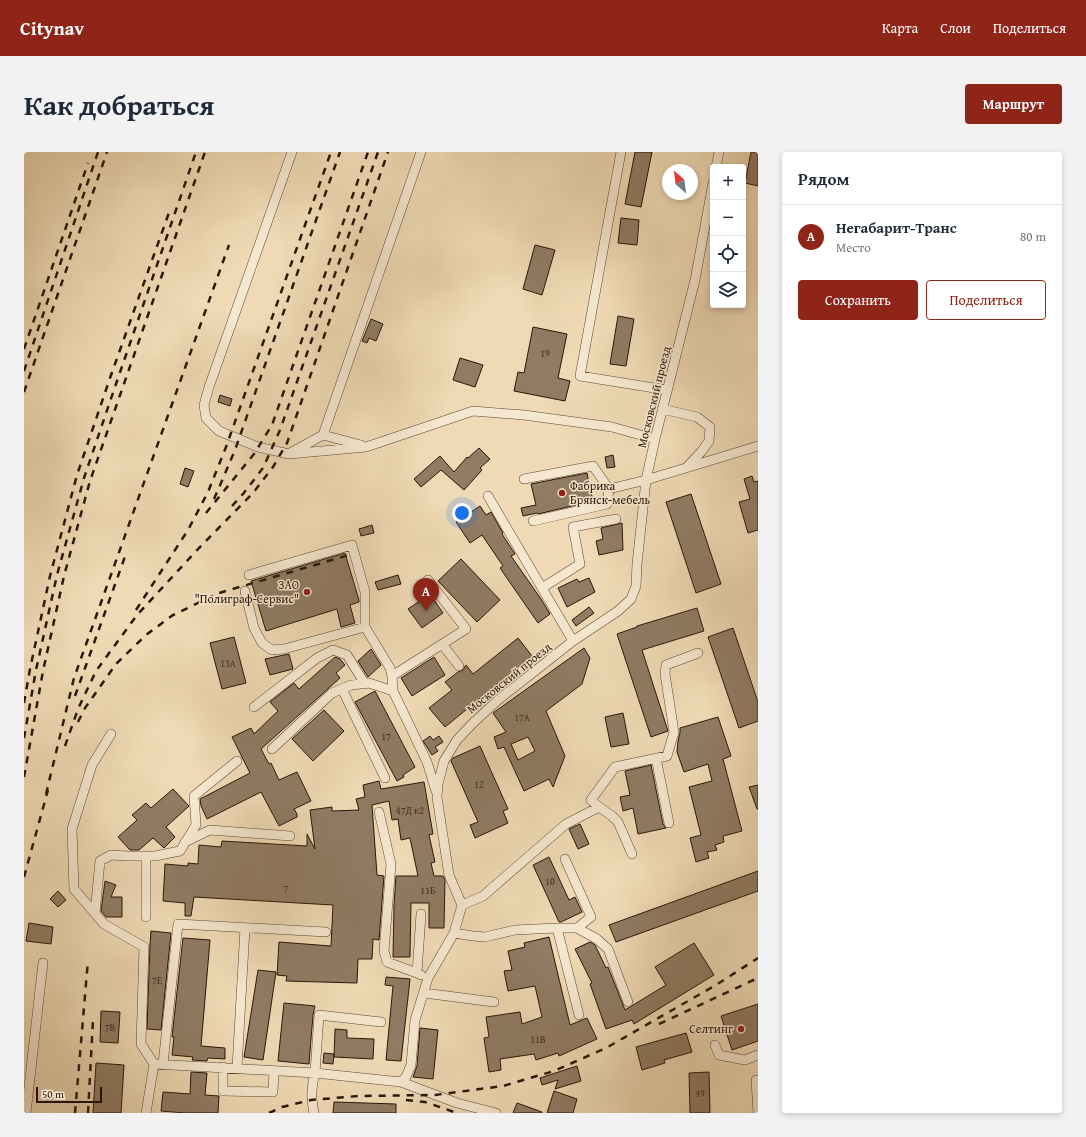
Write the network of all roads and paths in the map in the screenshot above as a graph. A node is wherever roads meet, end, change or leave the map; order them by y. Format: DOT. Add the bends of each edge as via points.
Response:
graph roads {
  1 [pos="292,152"];
  2 [pos="421,152"];
  3 [pos="621,152"];
  4 [pos="719,152"];
  5 [pos="717,164"];
  6 [pos="710,199"];
  7 [pos="667,390"];
  8 [pos="662,409"];
  9 [pos="324,434"];
  10 [pos="655,439"];
  11 [pos="758,446"];
  12 [pos="366,447"];
  13 [pos="289,454"];
  14 [pos="686,468"];
  15 [pos="524,479"];
  16 [pos="646,480"];
  17 [pos="609,489"];
  18 [pos="488,496"];
  19 [pos="616,519"];
  20 [pos="532,521"];
  21 [pos="249,575"];
  22 [pos="428,580"];
  23 [pos="542,588"];
  24 [pos="244,591"];
  25 [pos="365,627"];
  26 [pos="573,641"];
  27 [pos="442,644"];
  28 [pos="698,653"];
  29 [pos="459,666"];
  30 [pos="392,676"];
  31 [pos="365,684"];
  32 [pos="342,689"];
  33 [pos="393,691"];
  34 [pos="254,707"];
  35 [pos="111,734"];
  36 [pos="272,749"];
  37 [pos="656,758"];
  38 [pos="237,761"];
  39 [pos="385,778"];
  40 [pos="437,797"];
  41 [pos="599,807"];
  42 [pos="379,812"];
  43 [pos="670,823"];
  44 [pos="290,836"];
  45 [pos="185,842"];
  46 [pos="632,854"];
  47 [pos="146,856"];
  48 [pos="565,859"];
  49 [pos="462,905"];
  50 [pos="95,913"];
  51 [pos="421,914"];
  52 [pos="146,917"];
  53 [pos="244,928"];
  54 [pos="557,928"];
  55 [pos="577,928"];
  56 [pos="326,932"];
  57 [pos="454,933"];
  58 [pos="43,963"];
  59 [pos="417,973"];
  60 [pos="428,978"];
  61 [pos="424,993"];
  62 [pos="494,1002"];
  63 [pos="628,1002"];
  64 [pos="579,1015"];
  65 [pos="381,1022"];
  66 [pos="715,1045"];
  67 [pos="758,1056"];
  68 [pos="154,1064"];
  69 [pos="163,1064"];
  70 [pos="223,1067"];
  71 [pos="237,1068"];
  72 [pos="274,1070"];
  73 [pos="315,1073"];
  74 [pos="756,1080"];
  75 [pos="401,1082"];
  76 [pos="758,1112"];
  77 [pos="26,1113"];
  78 [pos="146,1113"];
  79 [pos="314,1113"];
  80 [pos="496,1113"];
  1 -- 13 [label="street" via="204,405 206,418 218,431 258,447"];
  2 -- 9 [label="street"];
  3 -- 7 [label="street" via="580,376"];
  4 -- 5 [label="street"];
  6 -- 7 [label="street, Московский проезд" via="695,280"];
  7 -- 8 [label="street, Московский проезд"];
  8 -- 10 [label="street, Московский проезд"];
  8 -- 14 [label="street" via="697,417 710,427 709,441"];
  9 -- 12 [label="street"];
  9 -- 13 [label="street"];
  10 -- 12 [label="street" via="612,427 473,411"];
  10 -- 16 [label="street, Московский проезд"];
  11 -- 14 [label="street"];
  12 -- 13 [label="street"];
  14 -- 16 [label="street"];
  15 -- 17 [label="street" via="593,466"];
  16 -- 17 [label="street"];
  16 -- 26 [label="street, Московский проезд" via="636,586 631,599 618,611"];
  17 -- 20 [label="street" via="607,504"];
  18 -- 23 [label="street"];
  19 -- 23 [label="street" via="573,527 580,564"];
  21 -- 25 [label="street" via="352,545 366,592"];
  22 -- 27 [label="street" via="466,629"];
  23 -- 26 [label="street"];
  24 -- 25 [label="street" via="254,628 262,643 272,650"];
  25 -- 30 [label="street" via="390,668"];
  26 -- 40 [label="street, Московский проезд" via="498,700 457,740 444,761"];
  27 -- 29 [label="street"];
  27 -- 30 [label="street"];
  28 -- 37 [label="street" via="666,665 664,674 674,732 667,756"];
  30 -- 33 [label="street"];
  31 -- 32 [label="street"];
  31 -- 33 [label="street"];
  31 -- 34 [label="street" via="347,655 333,650 317,658"];
  32 -- 36 [label="street" via="332,692"];
  32 -- 39 [label="street"];
  33 -- 40 [label="street" via="427,762"];
  35 -- 50 [label="street" via="92,764 72,829 74,889"];
  37 -- 41 [label="street" via="615,767 591,800"];
  37 -- 43 [label="street"];
  38 -- 45 [label="street" via="194,796 196,824"];
  40 -- 49 [label="street, Московский проезд" via="449,875"];
  41 -- 46 [label="street" via="618,822"];
  41 -- 49 [label="street" via="566,824 483,896"];
  42 -- 59 [label="street" via="391,864 384,951 387,962"];
  44 -- 45 [label="street" via="210,830"];
  45 -- 47 [label="street" via="180,850"];
  47 -- 50 [label="street" via="110,855 100,861"];
  47 -- 52 [label="street"];
  48 -- 55 [label="street" via="591,917"];
  49 -- 57 [label="street"];
  50 -- 68 [label="street" via="104,924 144,948 141,1044"];
  51 -- 59 [label="street"];
  53 -- 56 [label="street"];
  53 -- 69 [label="street" via="178,924"];
  53 -- 71 [label="street"];
  54 -- 55 [label="street"];
  54 -- 57 [label="street" via="515,930 485,937"];
  54 -- 64 [label="street"];
  55 -- 63 [label="street" via="597,939 608,950"];
  57 -- 60 [label="street"];
  58 -- 77 [label="street"];
  59 -- 60 [label="street"];
  60 -- 61 [label="street"];
  61 -- 62 [label="street"];
  61 -- 75 [label="street" via="415,1020 411,1065"];
  65 -- 73 [label="street" via="319,1015"];
  66 -- 67 [label="street" via="719,1055 745,1060"];
  68 -- 69 [label="street"];
  68 -- 78 [label="street"];
  69 -- 70 [label="street"];
  70 -- 71 [label="street"];
  70 -- 72 [label="street" via="223,1091 273,1092"];
  71 -- 72 [label="street"];
  72 -- 73 [label="street"];
  73 -- 75 [label="street"];
  73 -- 79 [label="street" via="311,1089"];
  74 -- 76 [label="street"];
  75 -- 80 [label="street" via="457,1103"];
}
